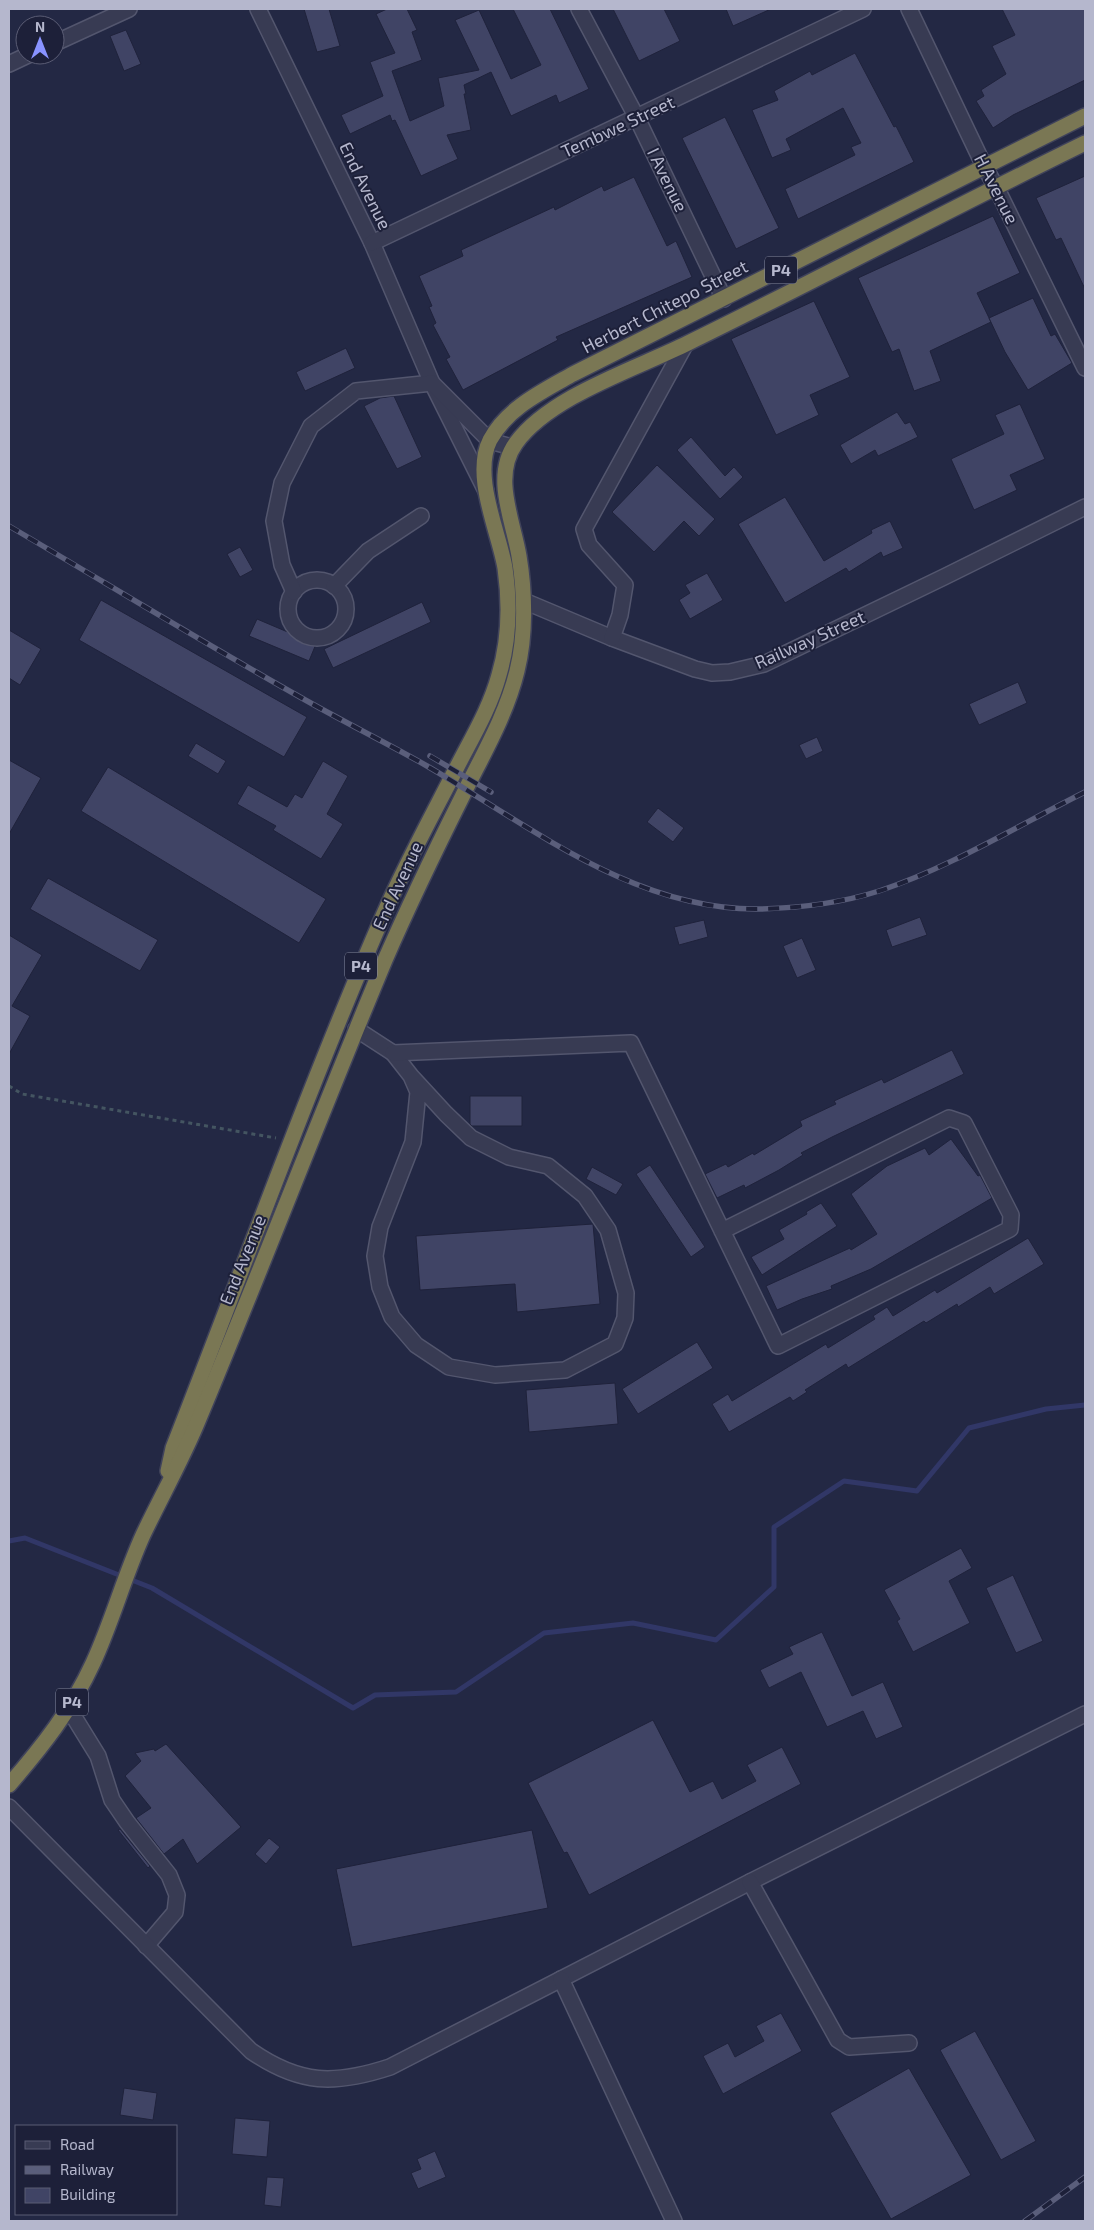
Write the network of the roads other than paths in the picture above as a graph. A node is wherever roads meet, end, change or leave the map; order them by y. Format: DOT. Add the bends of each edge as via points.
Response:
graph roads {
  1 [pos="129,9"];
  2 [pos="258,9"];
  3 [pos="579,9"];
  4 [pos="863,9"];
  5 [pos="909,9"];
  6 [pos="65,38"];
  7 [pos="1085,116"];
  8 [pos="637,118"];
  9 [pos="1085,143"];
  10 [pos="984,166"];
  11 [pos="996,187"];
  12 [pos="372,243"];
  13 [pos="724,299"];
  14 [pos="685,345"];
  15 [pos="1085,368"];
  16 [pos="432,383"];
  17 [pos="490,441"];
  18 [pos="512,447"];
  19 [pos="486,492"];
  20 [pos="1085,507"];
  21 [pos="421,516"];
  22 [pos="334,586"];
  23 [pos="294,592"];
  24 [pos="524,601"];
  25 [pos="612,638"];
  26 [pos="356,1029"];
  27 [pos="393,1053"];
  28 [pos="411,1076"];
  29 [pos="722,1231"];
  30 [pos="164,1489"];
  31 [pos="69,1709"];
  32 [pos="1085,1714"];
  33 [pos="9,1784"];
  34 [pos="9,1807"];
  35 [pos="750,1882"];
  36 [pos="146,1946"];
  37 [pos="561,1978"];
  38 [pos="909,2043"];
  39 [pos="674,2221"];
  1 -- 6 [label="street"];
  2 -- 12 [label="street, End Avenue"];
  3 -- 8 [label="street, I Avenue"];
  4 -- 8 [label="street, Tembwe Street"];
  5 -- 10 [label="street, H Avenue"];
  7 -- 10 [label="highway, Herbert Chitepo Street / P4"];
  8 -- 12 [label="street, Tembwe Street"];
  8 -- 13 [label="street, I Avenue"];
  9 -- 11 [label="highway, P4"];
  10 -- 11 [label="street, H Avenue"];
  10 -- 13 [label="highway, Herbert Chitepo Street / P4"];
  11 -- 14 [label="highway, P4"];
  11 -- 15 [label="street, H Avenue"];
  12 -- 16 [label="street, End Avenue"];
  13 -- 17 [label="highway, Herbert Chitepo Street / P4" via="535,395 510,414"];
  14 -- 18 [label="highway, P4" via="589,389 550,411"];
  14 -- 25 [label="street" via="584,529 590,544 624,585 620,616"];
  16 -- 17 [label="street, End Avenue"];
  16 -- 19 [label="street, End Avenue"];
  16 -- 23 [label="street" via="356,391 311,426 282,483 274,521 282,565"];
  17 -- 18 [label="street, End Avenue"];
  17 -- 19 [label="highway, End Avenue / P4" via="485,464"];
  18 -- 24 [label="highway, End Avenue / P4" via="506,464 505,489 519,556"];
  19 -- 30 [label="highway, End Avenue / P4" via="505,569 508,622 504,658 495,691 393,893 346,1000 173,1448"];
  20 -- 25 [label="street, Railway Street" via="764,664 712,673"];
  21 -- 22 [label="street" via="368,552"];
  22 -- 23 [label="street" via="308,582"];
  22 -- 23 [label="street" via="345,602 344,621 339,629 322,638 303,635 290,620 289,601"];
  24 -- 25 [label="street, Railway Street"];
  24 -- 26 [label="highway, End Avenue / P4" via="518,668 507,703 493,737 424,871"];
  26 -- 27 [label="street"];
  26 -- 30 [label="highway, End Avenue / P4" via="196,1426"];
  27 -- 28 [label="street"];
  27 -- 29 [label="street" via="631,1043"];
  28 -- 28 [label="street" via="418,1092 413,1142 380,1227 375,1256 380,1287 392,1317 416,1345 449,1367 495,1374 564,1370 615,1344 625,1318 626,1293 608,1230 584,1196 548,1166 509,1157 471,1138"];
  29 -- 29 [label="street" via="778,1346 1010,1229 1011,1215 964,1123 949,1118"];
  30 -- 31 [label="highway, End Avenue / P4" via="134,1555 94,1662"];
  31 -- 33 [label="highway, End Avenue / P4" via="40,1750"];
  31 -- 36 [label="street" via="98,1756 112,1800 170,1875 177,1895 175,1912"];
  32 -- 35 [label="street"];
  34 -- 36 [label="street"];
  35 -- 37 [label="street"];
  35 -- 38 [label="street" via="838,2040 848,2047"];
  36 -- 37 [label="street" via="251,2051 270,2064 317,2079 340,2080 390,2067"];
  37 -- 39 [label="street"];
}
